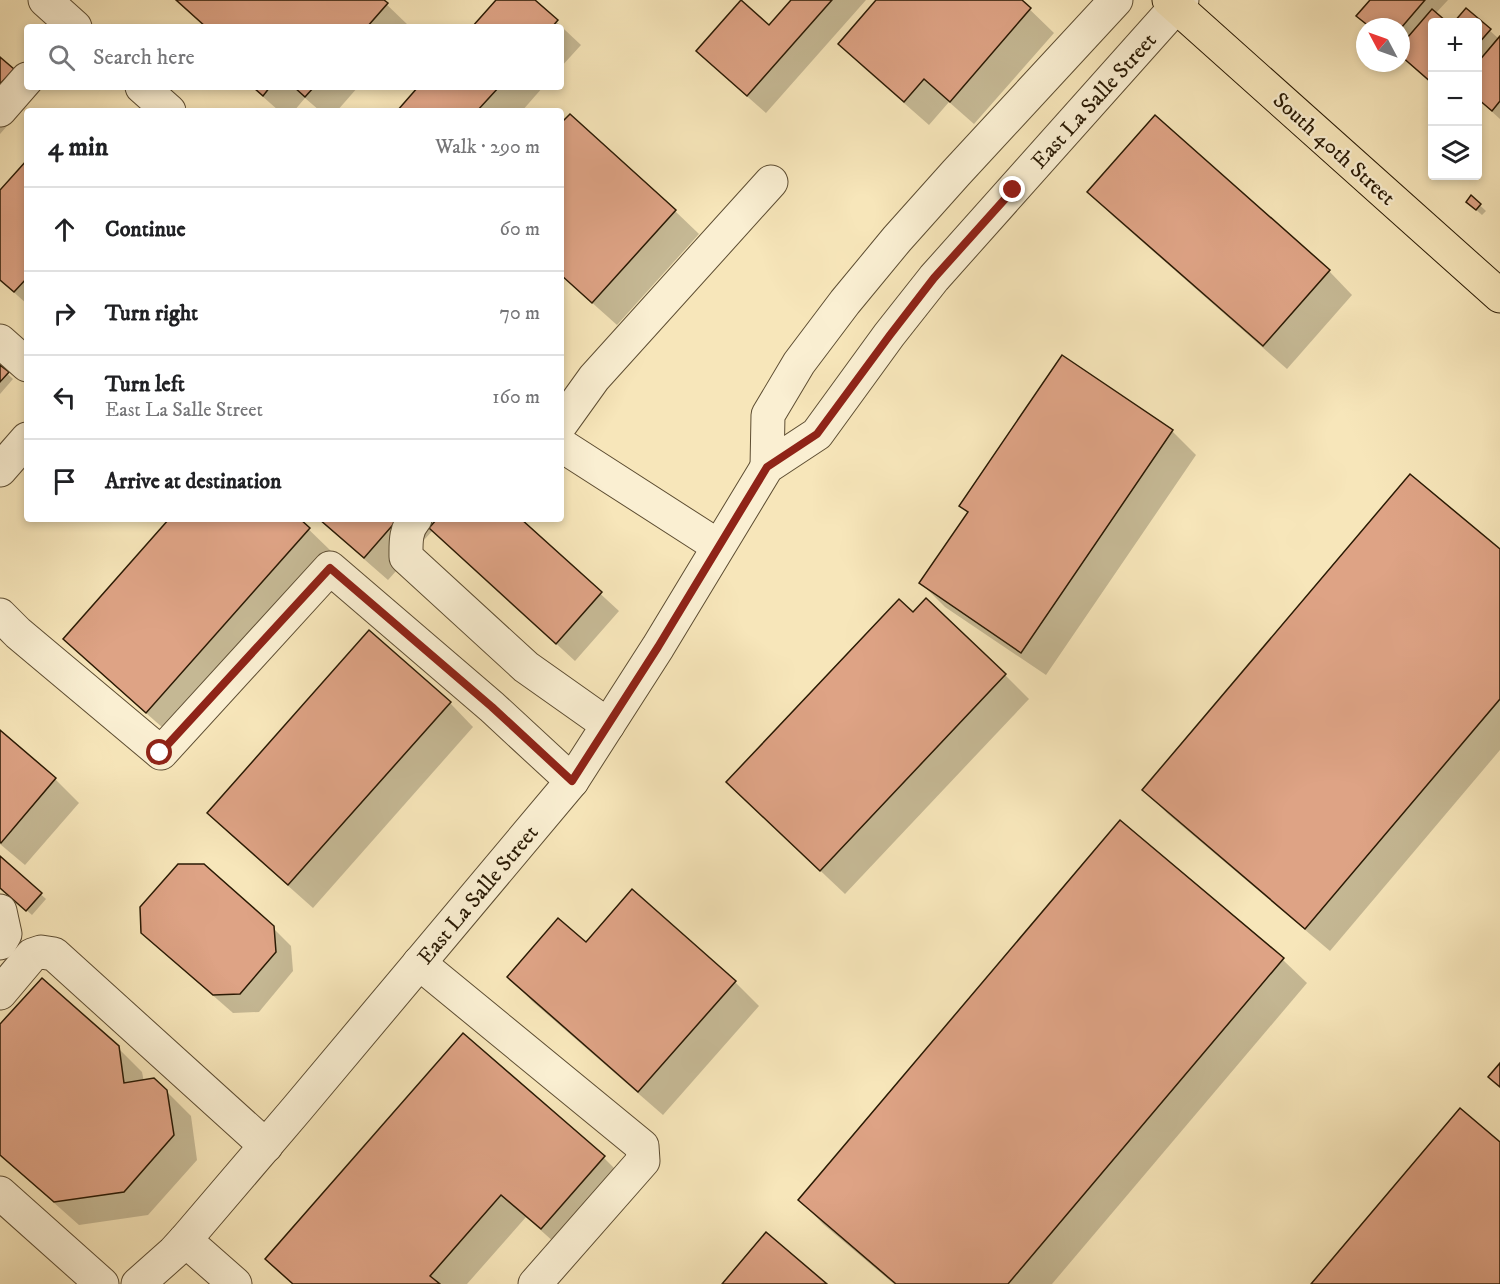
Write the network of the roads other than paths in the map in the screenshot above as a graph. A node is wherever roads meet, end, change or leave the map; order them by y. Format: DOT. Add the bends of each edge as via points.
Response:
graph roads {
  1 [pos="45,0"];
  2 [pos="1116,0"];
  3 [pos="1176,2"];
  4 [pos="71,24"];
  5 [pos="24,82"];
  6 [pos="146,90"];
  7 [pos="166,108"];
  8 [pos="0,110"];
  9 [pos="771,182"];
  10 [pos="1500,296"];
  11 [pos="0,341"];
  12 [pos="24,362"];
  13 [pos="564,420"];
  14 [pos="24,442"];
  15 [pos="564,447"];
  16 [pos="1,466"];
  17 [pos="767,467"];
  18 [pos="412,522"];
  19 [pos="718,546"];
  20 [pos="0,615"];
  21 [pos="608,725"];
  22 [pos="572,781"];
  23 [pos="0,911"];
  24 [pos="0,943"];
  25 [pos="419,963"];
  26 [pos="0,993"];
  27 [pos="266,1146"];
  28 [pos="0,1193"];
  29 [pos="185,1240"];
  30 [pos="102,1284"];
  31 [pos="138,1284"];
  32 [pos="235,1284"];
  33 [pos="535,1284"];
  1 -- 4 [label="street"];
  2 -- 17 [label="street" via="897,239 799,363 768,415"];
  3 -- 10 [label="main road, South 40th Street"];
  3 -- 17 [label="street, East La Salle Street" via="934,278 817,434"];
  5 -- 8 [label="street"];
  6 -- 7 [label="street"];
  9 -- 13 [label="street" via="594,378"];
  11 -- 12 [label="street"];
  14 -- 16 [label="street"];
  15 -- 19 [label="street"];
  17 -- 19 [label="street, East La Salle Street"];
  18 -- 21 [label="street" via="405,538 406,557 526,667"];
  19 -- 21 [label="street, East La Salle Street"];
  20 -- 22 [label="street" via="160,753 330,568"];
  21 -- 22 [label="street, East La Salle Street"];
  22 -- 25 [label="street, East La Salle Street"];
  23 -- 24 [label="street" via="5,934"];
  25 -- 27 [label="street, East La Salle Street"];
  25 -- 33 [label="street" via="642,1146 643,1161"];
  26 -- 27 [label="street" via="32,956 41,952 54,954"];
  27 -- 29 [label="street, East La Salle Street"];
  28 -- 30 [label="street"];
  29 -- 31 [label="street, East La Salle Street"];
  29 -- 32 [label="street"];
}
